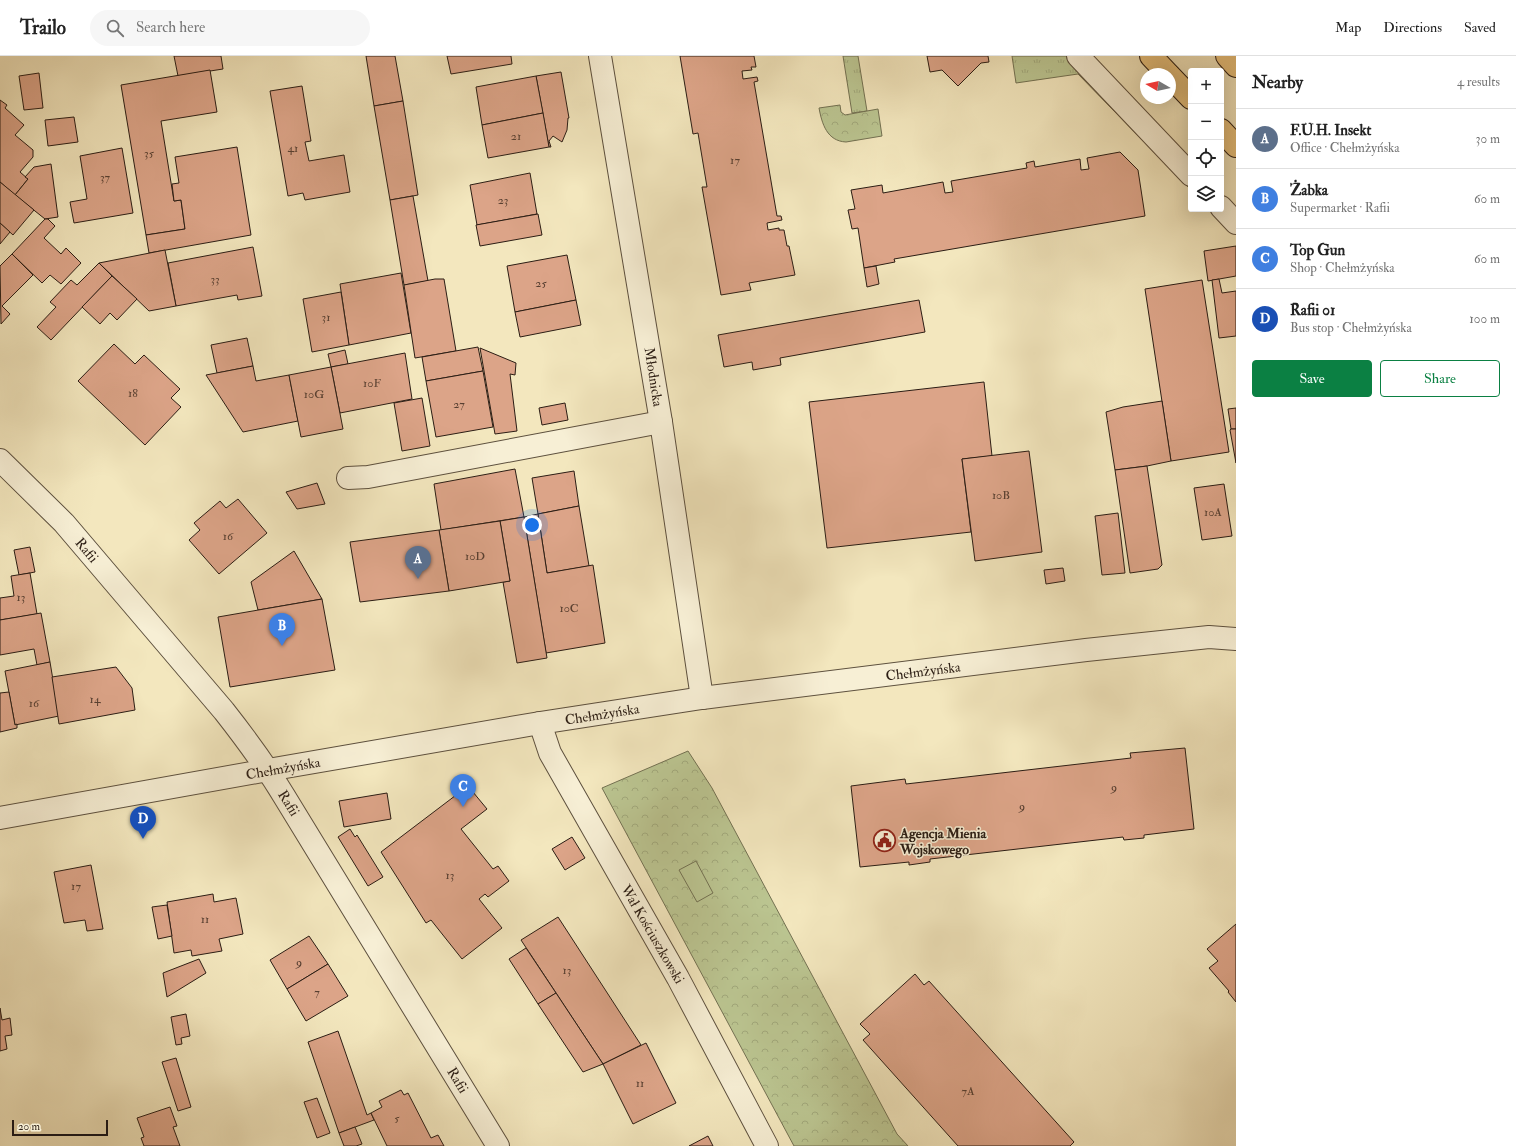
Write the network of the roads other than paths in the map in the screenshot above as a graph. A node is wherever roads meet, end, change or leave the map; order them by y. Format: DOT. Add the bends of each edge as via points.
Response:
graph roads {
  1 [pos="600,56"];
  2 [pos="1078,56"];
  3 [pos="1151,56"];
  4 [pos="1228,56"];
  5 [pos="1236,66"];
  6 [pos="1162,68"];
  7 [pos="1176,82"];
  8 [pos="1188,95"];
  9 [pos="1224,133"];
  10 [pos="1236,146"];
  11 [pos="1188,172"];
  12 [pos="1224,210"];
  13 [pos="1236,223"];
  14 [pos="661,422"];
  15 [pos="0,460"];
  16 [pos="348,478"];
  17 [pos="1236,627"];
  18 [pos="1209,637"];
  19 [pos="1236,639"];
  20 [pos="702,698"];
  21 [pos="540,724"];
  22 [pos="268,770"];
  23 [pos="0,818"];
  24 [pos="498,1146"];
  25 [pos="767,1146"];
  1 -- 14 [label="street, Młodnicka"];
  2 -- 11 [label="street"];
  3 -- 6 [label="main road"];
  4 -- 5 [label="main road"];
  7 -- 8 [label="main road"];
  9 -- 10 [label="main road"];
  12 -- 13 [label="street"];
  14 -- 16 [label="street"];
  14 -- 20 [label="street, Młodnicka"];
  15 -- 22 [label="street, Rafii" via="64,523 224,711"];
  17 -- 18 [label="street, Chełmżyńska"];
  18 -- 19 [label="street, Chełmżyńska"];
  18 -- 20 [label="street, Chełmżyńska"];
  20 -- 21 [label="street, Chełmżyńska"];
  21 -- 22 [label="street, Chełmżyńska"];
  21 -- 25 [label="street, Wał Kościuszkowski" via="550,753 678,978"];
  22 -- 23 [label="street, Chełmżyńska"];
  22 -- 24 [label="street, Rafii"];
}
